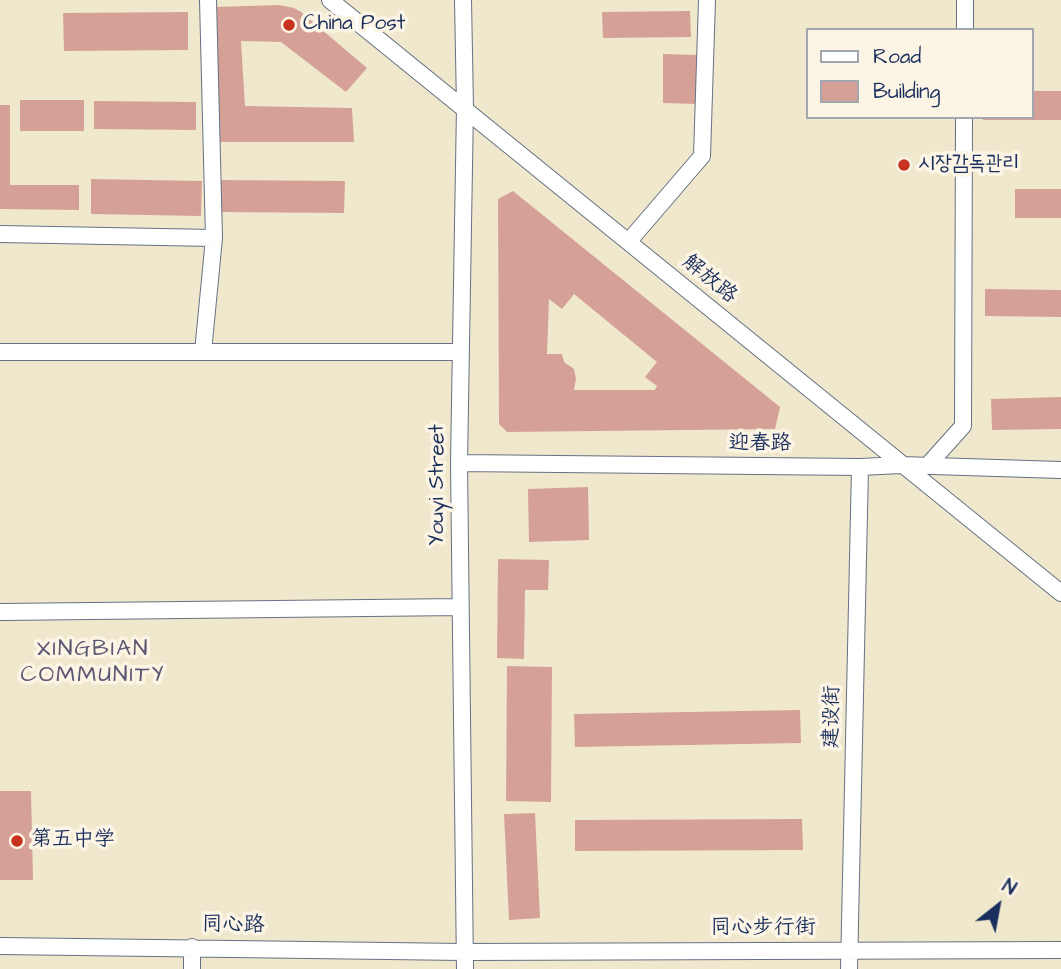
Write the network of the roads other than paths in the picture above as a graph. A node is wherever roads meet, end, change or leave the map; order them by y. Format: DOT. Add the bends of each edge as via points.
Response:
graph roads {
  1 [pos="208,0"];
  2 [pos="331,0"];
  3 [pos="463,0"];
  4 [pos="707,0"];
  5 [pos="965,0"];
  6 [pos="965,28"];
  7 [pos="465,107"];
  8 [pos="964,119"];
  9 [pos="0,234"];
  10 [pos="214,238"];
  11 [pos="629,241"];
  12 [pos="0,352"];
  13 [pos="202,352"];
  14 [pos="459,352"];
  15 [pos="459,463"];
  16 [pos="901,464"];
  17 [pos="928,465"];
  18 [pos="860,467"];
  19 [pos="1061,470"];
  20 [pos="1061,593"];
  21 [pos="460,607"];
  22 [pos="0,612"];
  23 [pos="0,946"];
  24 [pos="191,947"];
  25 [pos="849,949"];
  26 [pos="1061,950"];
  27 [pos="464,951"];
  28 [pos="192,969"];
  29 [pos="465,969"];
  30 [pos="849,969"];
  1 -- 10 [label="street"];
  2 -- 7 [label="street, 解放路"];
  3 -- 7 [label="street, Youyi Street"];
  4 -- 11 [label="street" via="702,156"];
  5 -- 6 [label="street"];
  7 -- 11 [label="street, 解放路"];
  7 -- 14 [label="street, Youyi Street"];
  8 -- 17 [label="street" via="963,426"];
  9 -- 10 [label="street"];
  10 -- 13 [label="street"];
  11 -- 16 [label="street, 解放路"];
  12 -- 13 [label="street"];
  13 -- 14 [label="street"];
  14 -- 15 [label="street, Youyi Street"];
  15 -- 18 [label="street, 迎春路"];
  15 -- 21 [label="street, Youyi Street"];
  16 -- 17 [label="street, 迎春路"];
  16 -- 18 [label="street, 迎春路"];
  16 -- 20 [label="street, 解放路"];
  17 -- 19 [label="street, 迎春路"];
  18 -- 25 [label="street, 建设街"];
  21 -- 22 [label="street"];
  21 -- 27 [label="street, Youyi Street"];
  23 -- 24 [label="street, 同心路"];
  24 -- 27 [label="street, 同心路"];
  24 -- 28 [label="street"];
  25 -- 26 [label="street, 同心步行街"];
  25 -- 27 [label="street, 同心步行街"];
  25 -- 30 [label="street, 建设街"];
  27 -- 29 [label="street, Youyi Street"];
}
